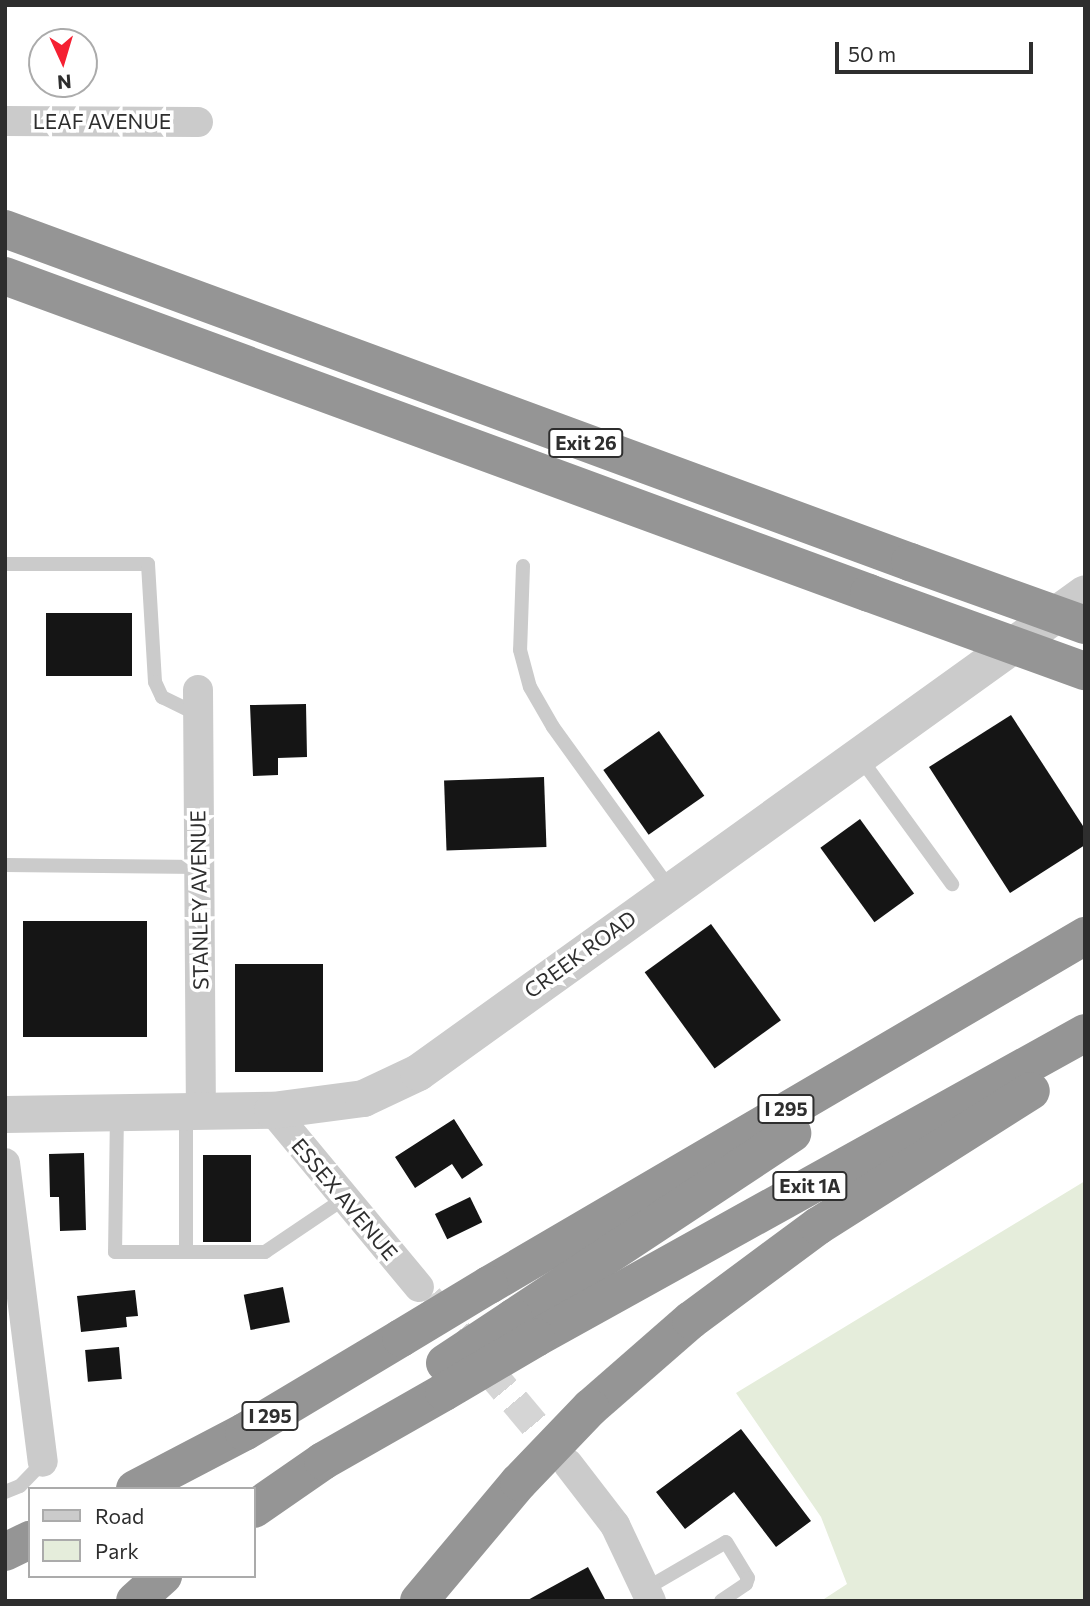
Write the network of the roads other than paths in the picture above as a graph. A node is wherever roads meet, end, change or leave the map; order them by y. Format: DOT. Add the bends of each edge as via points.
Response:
graph roads {
  1 [pos="5,121"];
  2 [pos="198,122"];
  3 [pos="5,229"];
  4 [pos="5,276"];
  5 [pos="5,564"];
  6 [pos="523,566"];
  7 [pos="1085,593"];
  8 [pos="1085,625"];
  9 [pos="1085,671"];
  10 [pos="197,702"];
  11 [pos="857,754"];
  12 [pos="5,865"];
  13 [pos="199,867"];
  14 [pos="952,884"];
  15 [pos="670,889"];
  16 [pos="1085,937"];
  17 [pos="1085,1033"];
  18 [pos="1085,1058"];
  19 [pos="272,1110"];
  20 [pos="194,1111"];
  21 [pos="117,1112"];
  22 [pos="5,1114"];
  23 [pos="5,1163"];
  24 [pos="345,1198"];
  25 [pos="186,1252"];
  26 [pos="419,1287"];
  27 [pos="524,1328"];
  28 [pos="435,1383"];
  29 [pos="43,1462"];
  30 [pos="568,1464"];
  31 [pos="139,1487"];
  32 [pos="250,1487"];
  33 [pos="5,1492"];
  34 [pos="256,1507"];
  35 [pos="28,1541"];
  36 [pos="5,1552"];
  37 [pos="131,1578"];
  38 [pos="161,1578"];
  39 [pos="649,1594"];
  40 [pos="106,1601"];
  41 [pos="135,1601"];
  42 [pos="419,1601"];
  43 [pos="722,1601"];
  1 -- 2 [label="street, LEAF AVENUE"];
  3 -- 8 [label="highway, Exit 26, bridge"];
  4 -- 9 [label="highway, bridge"];
  5 -- 10 [label="lane" via="148,564 155,682 162,697"];
  6 -- 15 [label="lane" via="520,650 530,687 553,727"];
  7 -- 11 [label="street, CREEK ROAD"];
  10 -- 13 [label="street, STANLEY AVENUE"];
  11 -- 14 [label="lane"];
  11 -- 15 [label="street, CREEK ROAD"];
  12 -- 13 [label="lane"];
  13 -- 20 [label="street, STANLEY AVENUE"];
  15 -- 19 [label="street, CREEK ROAD" via="418,1072 363,1098"];
  16 -- 27 [label="highway"];
  16 -- 31 [label="highway, I 295, bridge" via="244,1432"];
  17 -- 27 [label="highway, Exit 1A"];
  18 -- 42 [label="highway, bridge" via="818,1227 691,1320 590,1408 519,1482"];
  19 -- 20 [label="street, CREEK ROAD"];
  19 -- 24 [label="street, ESSEX AVENUE"];
  20 -- 21 [label="street, CREEK ROAD"];
  20 -- 25 [label="lane"];
  21 -- 22 [label="street, CREEK ROAD"];
  21 -- 25 [label="lane" via="115,1252"];
  23 -- 29 [label="street"];
  24 -- 25 [label="lane" via="265,1252"];
  24 -- 26 [label="street, ESSEX AVENUE"];
  27 -- 28 [label="highway, Exit 1A, bridge"];
  28 -- 32 [label="highway"];
  28 -- 34 [label="highway, Exit 1A"];
  29 -- 33 [label="lane" via="20,1486"];
  30 -- 39 [label="street" via="615,1525"];
  35 -- 36 [label="highway"];
  37 -- 40 [label="highway"];
  38 -- 41 [label="highway"];
  39 -- 43 [label="lane" via="726,1542 748,1577 746,1584"];
}
